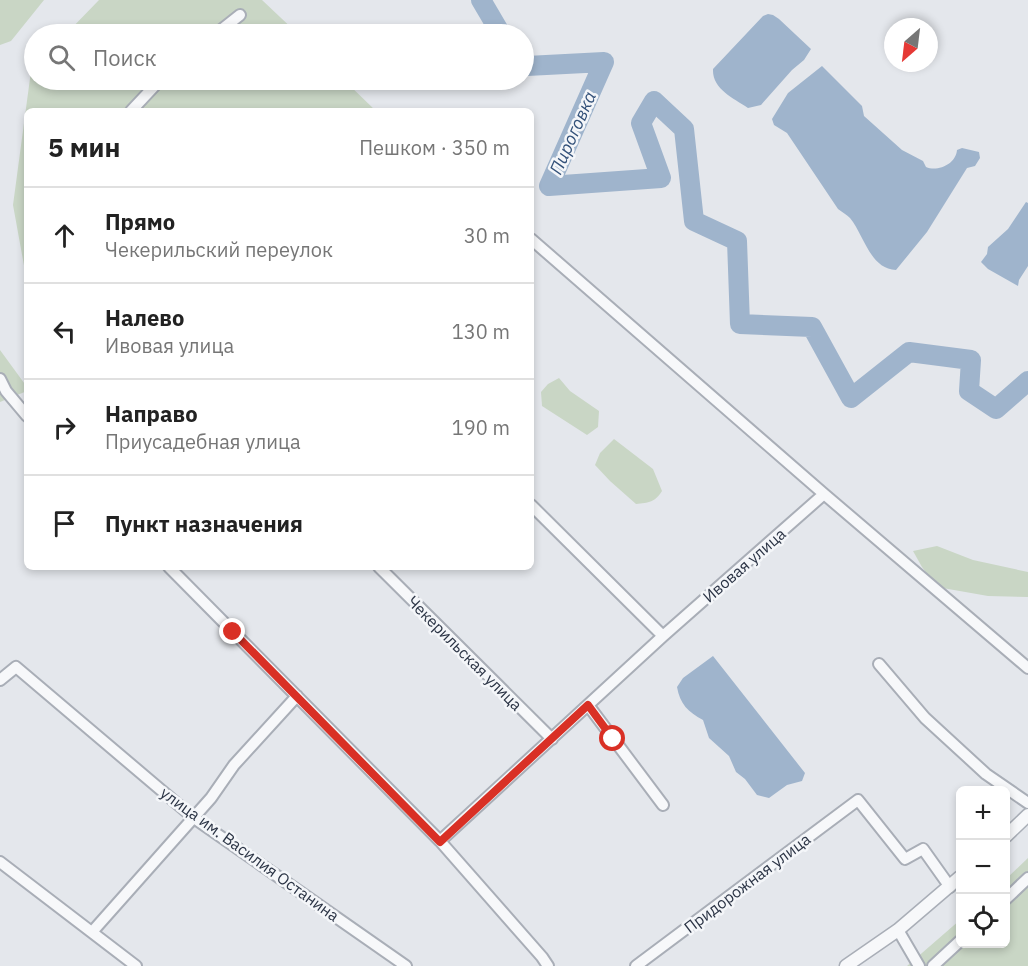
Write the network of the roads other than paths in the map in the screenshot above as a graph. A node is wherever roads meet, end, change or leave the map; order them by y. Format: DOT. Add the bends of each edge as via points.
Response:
graph roads {
  1 [pos="240,15"];
  2 [pos="229,24"];
  3 [pos="151,90"];
  4 [pos="135,108"];
  5 [pos="534,242"];
  6 [pos="0,379"];
  7 [pos="24,412"];
  8 [pos="824,494"];
  9 [pos="534,508"];
  10 [pos="172,570"];
  11 [pos="382,570"];
  12 [pos="663,636"];
  13 [pos="879,664"];
  14 [pos="1028,668"];
  15 [pos="0,680"];
  16 [pos="297,696"];
  17 [pos="588,705"];
  18 [pos="552,739"];
  19 [pos="1028,803"];
  20 [pos="663,805"];
  21 [pos="195,818"];
  22 [pos="1027,818"];
  23 [pos="1010,832"];
  24 [pos="440,842"];
  25 [pos="0,862"];
  26 [pos="1028,878"];
  27 [pos="956,881"];
  28 [pos="950,887"];
  29 [pos="1010,894"];
  30 [pos="898,930"];
  31 [pos="92,932"];
  32 [pos="956,945"];
  33 [pos="136,966"];
  34 [pos="406,966"];
  35 [pos="548,966"];
  36 [pos="636,966"];
  37 [pos="846,966"];
  38 [pos="919,966"];
  39 [pos="933,966"];
  1 -- 2 [label="street"];
  3 -- 4 [label="street"];
  5 -- 8 [label="street"];
  6 -- 7 [label="street"];
  8 -- 12 [label="street, Ивовая улица"];
  8 -- 14 [label="street"];
  9 -- 12 [label="street"];
  10 -- 16 [label="street"];
  11 -- 18 [label="street, Чекерильская улица"];
  12 -- 17 [label="street, Ивовая улица"];
  13 -- 19 [label="street" via="925,718 986,774"];
  15 -- 21 [label="street, улица им. Василия Останина" via="16,668"];
  16 -- 21 [label="street" via="234,765"];
  16 -- 24 [label="street"];
  17 -- 18 [label="street, Ивовая улица"];
  17 -- 20 [label="street"];
  18 -- 24 [label="street, Ивовая улица"];
  21 -- 31 [label="street"];
  21 -- 34 [label="street, улица им. Василия Останина"];
  22 -- 23 [label="street"];
  24 -- 35 [label="street"];
  25 -- 31 [label="street"];
  26 -- 29 [label="street"];
  27 -- 28 [label="street"];
  28 -- 30 [label="street"];
  28 -- 36 [label="street, Придорожная улица" via="923,849 905,859 858,800"];
  30 -- 37 [label="street"];
  30 -- 38 [label="street"];
  31 -- 33 [label="street"];
  32 -- 39 [label="street"];
}
